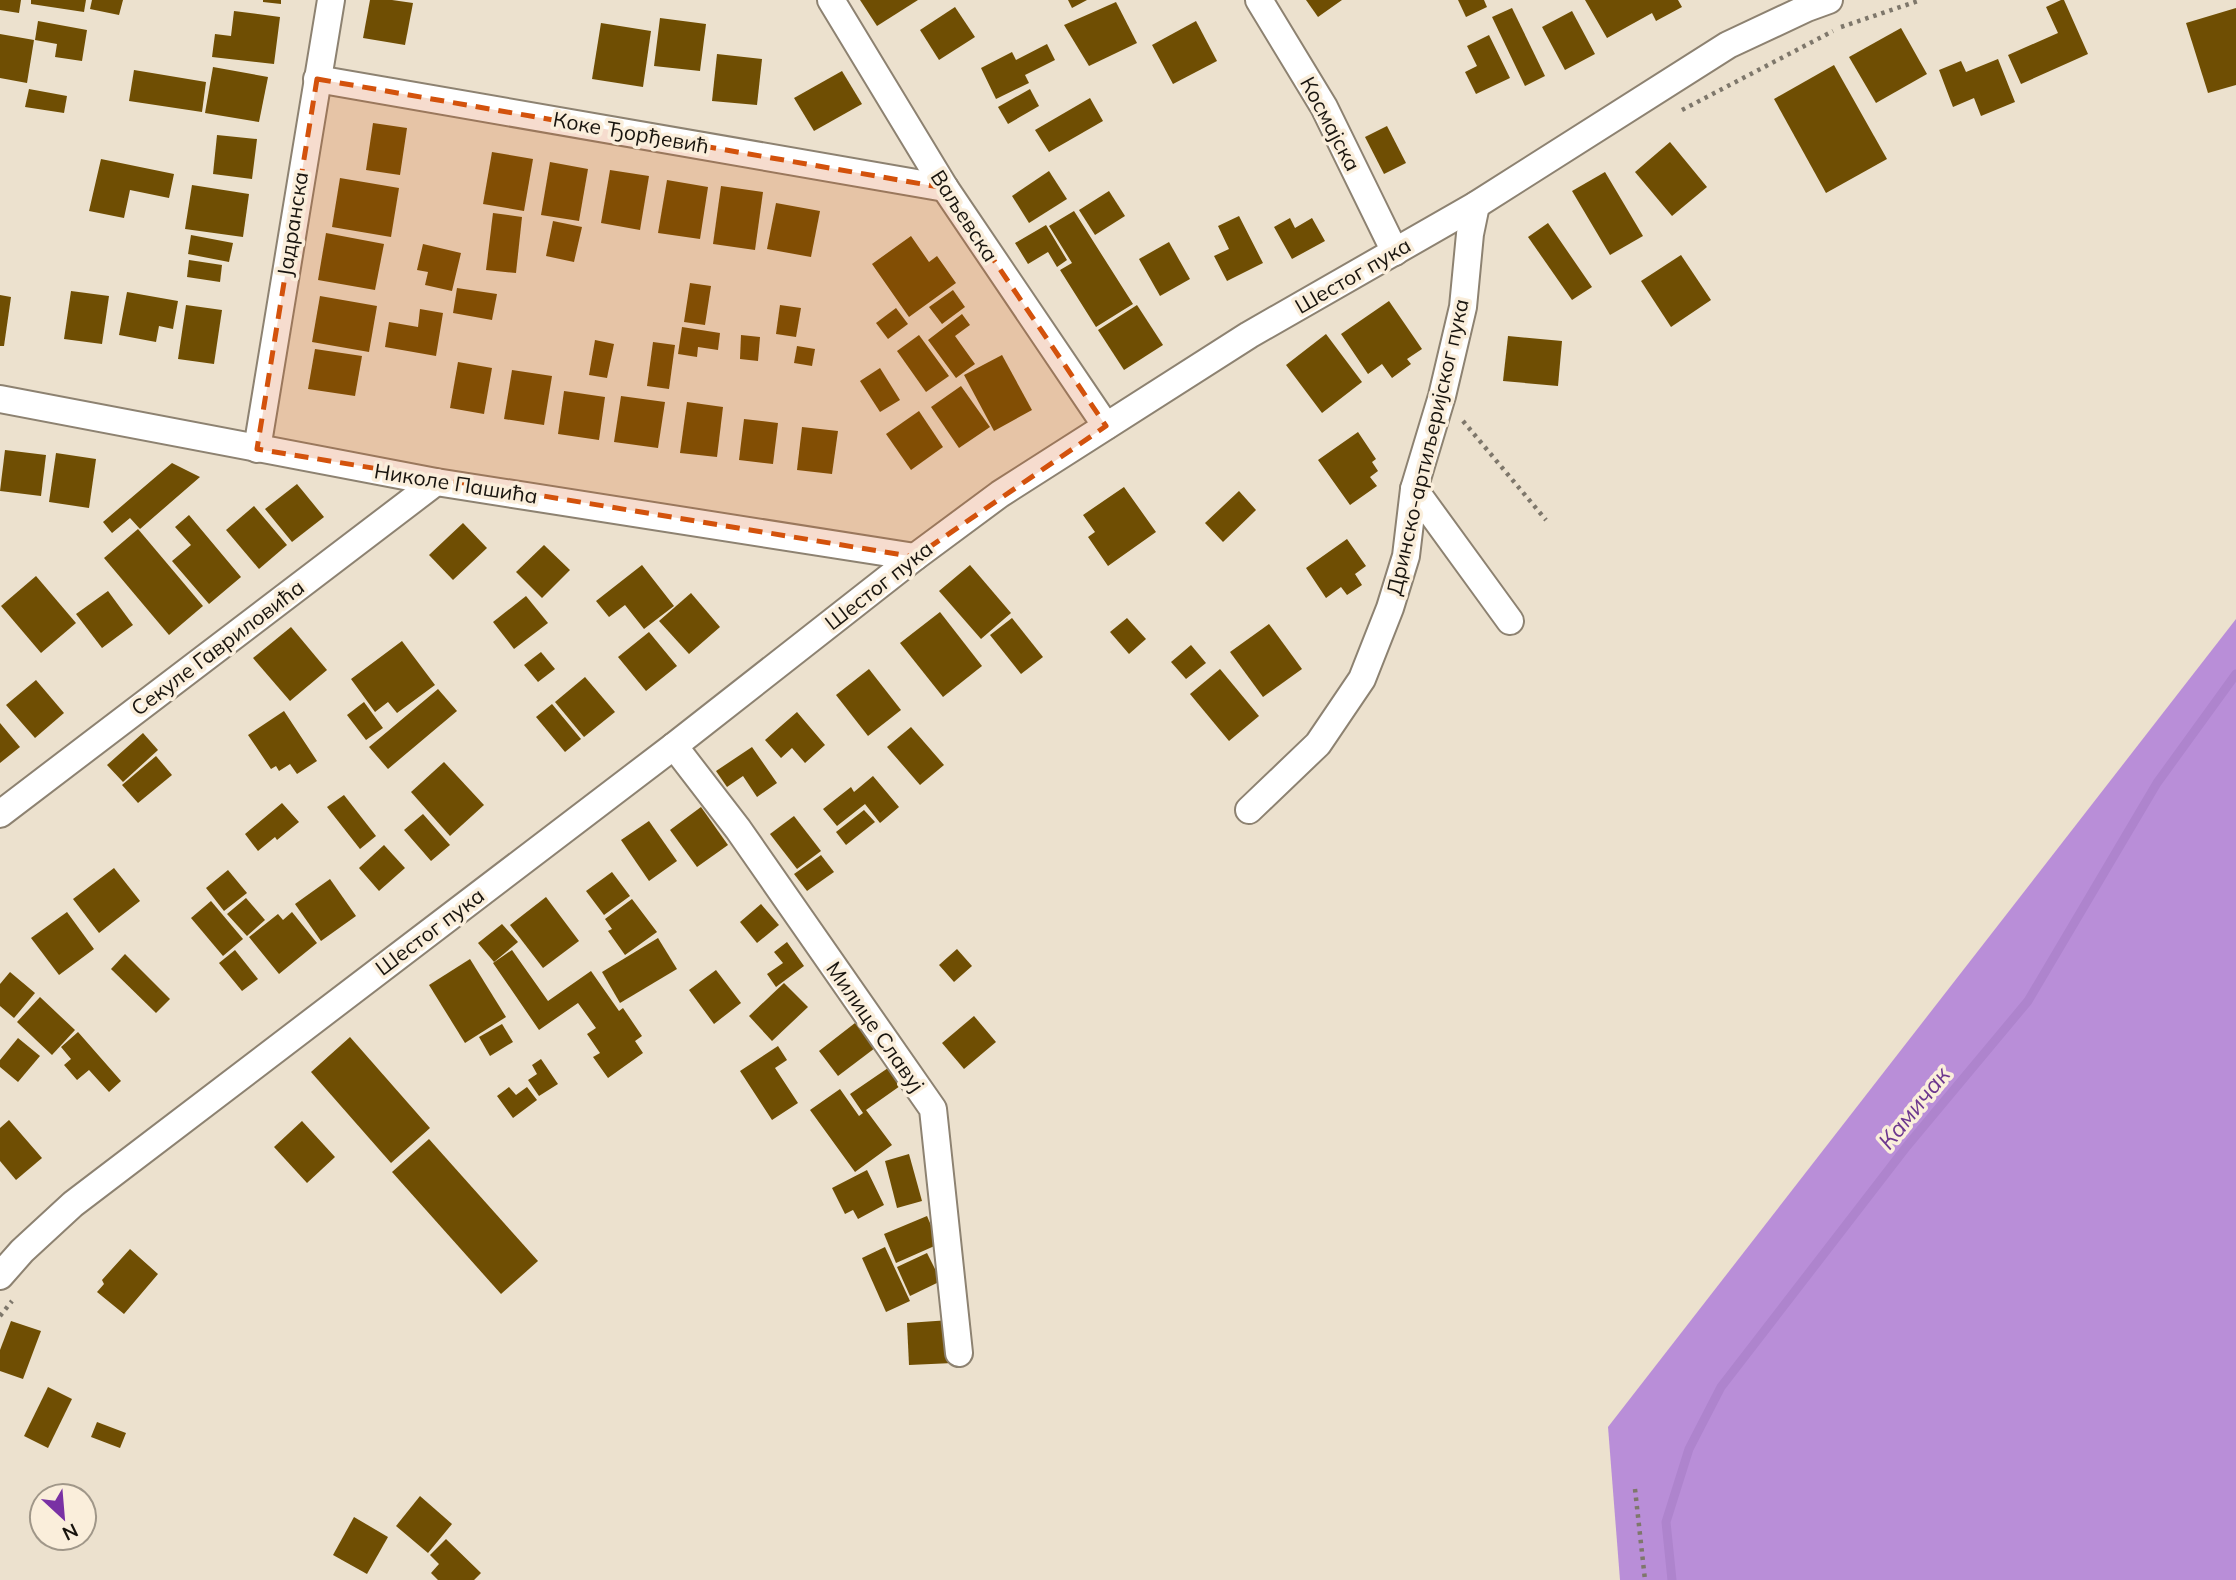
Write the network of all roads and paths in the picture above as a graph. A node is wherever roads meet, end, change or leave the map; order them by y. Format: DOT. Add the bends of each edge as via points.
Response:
graph roads {
  1 [pos="331,0"];
  2 [pos="831,0"];
  3 [pos="1259,0"];
  4 [pos="1829,0"];
  5 [pos="1921,0"];
  6 [pos="317,79"];
  7 [pos="1677,113"];
  8 [pos="945,188"];
  9 [pos="1476,205"];
  10 [pos="1395,252"];
  11 [pos="1442,396"];
  12 [pos="0,400"];
  13 [pos="1106,426"];
  14 [pos="257,449"];
  15 [pos="436,482"];
  16 [pos="1414,489"];
  17 [pos="1546,520"];
  18 [pos="915,556"];
  19 [pos="1510,621"];
  20 [pos="674,746"];
  21 [pos="1248,810"];
  22 [pos="0,814"];
  23 [pos="0,1276"];
  24 [pos="13,1300"];
  25 [pos="0,1317"];
  26 [pos="959,1353"];
  27 [pos="1635,1489"];
  28 [pos="1645,1580"];
  1 -- 6 [label="street, Јадранска"];
  2 -- 8 [label="street, Ваљевска"];
  3 -- 10 [label="street, Космајска" via="1324,107"];
  4 -- 9 [label="street, Шестог пука" via="1728,45"];
  5 -- 7 [label="path" via="1839,28 1787,52"];
  6 -- 8 [label="street, Коке Ђорђевић"];
  6 -- 14 [label="street, Јадранска"];
  8 -- 13 [label="street, Ваљевска"];
  9 -- 10 [label="street, Шестог пука"];
  9 -- 11 [label="street, Дринско-артиљеријског пука" via="1463,307"];
  10 -- 13 [label="street, Шестог пука" via="1249,335"];
  11 -- 16 [label="street, Дринско-артиљеријског пука"];
  11 -- 17 [label="path"];
  12 -- 14 [label="street, Николе Пашића"];
  13 -- 18 [label="street, Шестог пука"];
  14 -- 15 [label="street, Николе Пашића"];
  15 -- 18 [label="street, Николе Пашића"];
  15 -- 22 [label="street, Секуле Гавриловића"];
  16 -- 19 [label="street"];
  16 -- 21 [label="street, Дринско-артиљеријског пука" via="1406,556 1362,679 1318,744"];
  18 -- 20 [label="street, Шестог пука"];
  20 -- 23 [label="street, Шестог пука" via="73,1204"];
  20 -- 26 [label="street, Милице Славуј" via="933,1109"];
  24 -- 25 [label="path"];
  27 -- 28 [label="path"];
}
